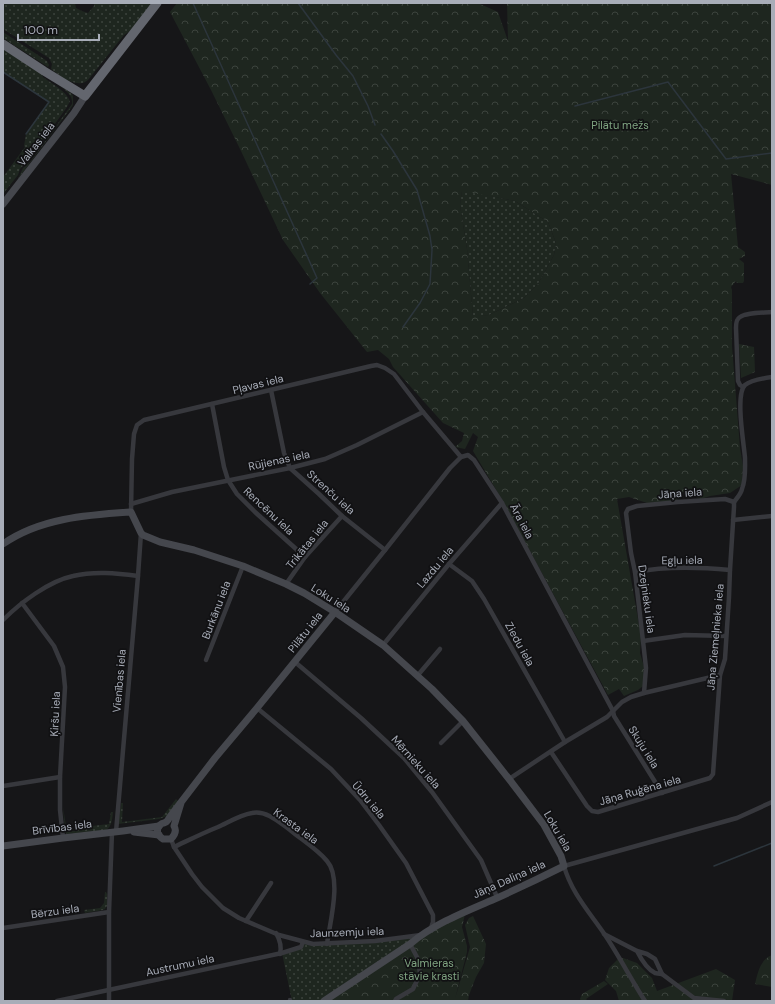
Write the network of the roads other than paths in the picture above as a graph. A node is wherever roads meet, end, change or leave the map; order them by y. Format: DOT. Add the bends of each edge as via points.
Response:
graph roads {
  1 [pos="157,3"];
  2 [pos="3,44"];
  3 [pos="85,96"];
  4 [pos="3,204"];
  5 [pos="772,312"];
  6 [pos="385,368"];
  7 [pos="772,377"];
  8 [pos="743,387"];
  9 [pos="271,390"];
  10 [pos="212,404"];
  11 [pos="423,412"];
  12 [pos="460,457"];
  13 [pos="290,468"];
  14 [pos="228,480"];
  15 [pos="734,502"];
  16 [pos="502,503"];
  17 [pos="131,508"];
  18 [pos="628,509"];
  19 [pos="342,516"];
  20 [pos="772,516"];
  21 [pos="733,520"];
  22 [pos="141,532"];
  23 [pos="3,544"];
  24 [pos="386,550"];
  25 [pos="305,557"];
  26 [pos="448,564"];
  27 [pos="243,566"];
  28 [pos="730,570"];
  29 [pos="635,572"];
  30 [pos="138,576"];
  31 [pos="286,584"];
  32 [pos="22,603"];
  33 [pos="335,612"];
  34 [pos="3,620"];
  35 [pos="726,636"];
  36 [pos="643,641"];
  37 [pos="383,645"];
  38 [pos="440,649"];
  39 [pos="206,660"];
  40 [pos="295,662"];
  41 [pos="418,675"];
  42 [pos="720,675"];
  43 [pos="644,692"];
  44 [pos="257,708"];
  45 [pos="612,711"];
  46 [pos="463,721"];
  47 [pos="565,742"];
  48 [pos="441,743"];
  49 [pos="551,752"];
  50 [pos="713,774"];
  51 [pos="60,778"];
  52 [pos="509,779"];
  53 [pos="3,786"];
  54 [pos="662,793"];
  55 [pos="772,802"];
  56 [pos="181,803"];
  57 [pos="166,822"];
  58 [pos="159,826"];
  59 [pos="174,826"];
  60 [pos="124,831"];
  61 [pos="114,832"];
  62 [pos="159,835"];
  63 [pos="63,838"];
  64 [pos="171,839"];
  65 [pos="3,846"];
  66 [pos="174,847"];
  67 [pos="564,866"];
  68 [pos="271,884"];
  69 [pos="497,898"];
  70 [pos="110,912"];
  71 [pos="246,921"];
  72 [pos="3,928"];
  73 [pos="431,928"];
  74 [pos="276,933"];
  75 [pos="604,934"];
  76 [pos="421,935"];
  77 [pos="302,942"];
  78 [pos="327,944"];
  79 [pos="410,944"];
  80 [pos="637,951"];
  81 [pos="280,954"];
  82 [pos="662,974"];
  83 [pos="109,989"];
  84 [pos="57,1001"];
  85 [pos="109,1001"];
  86 [pos="324,1001"];
  87 [pos="395,1001"];
  88 [pos="644,1001"];
  89 [pos="724,1001"];
  1 -- 3 [label="highway"];
  2 -- 3 [label="highway"];
  3 -- 4 [label="street, Valkas iela"];
  5 -- 8 [label="street" via="744,314 738,317 736,322 738,381"];
  6 -- 9 [label="street, Pļavas iela" via="371,366"];
  6 -- 11 [label="street, Āra iela" via="394,374"];
  7 -- 8 [label="street"];
  8 -- 15 [label="street" via="741,405 745,478 742,490"];
  9 -- 10 [label="street, Pļavas iela"];
  9 -- 13 [label="street, Strenču iela" via="284,453"];
  10 -- 14 [label="street, Rencēnu iela"];
  10 -- 17 [label="street, Pļavas iela" via="144,420 137,425 132,459"];
  11 -- 12 [label="street, Āra iela"];
  11 -- 13 [label="street, Rūjienas iela" via="325,459"];
  12 -- 16 [label="street, Āra iela" via="468,455 474,460"];
  12 -- 24 [label="street, Pilātu iela"];
  13 -- 14 [label="street, Rūjienas iela"];
  13 -- 19 [label="street, Strenču iela"];
  14 -- 17 [label="street, Rūjienas iela" via="172,492"];
  14 -- 25 [label="street, Rencēnu iela" via="237,494"];
  15 -- 18 [label="street, Jāņa iela" via="724,499 678,502"];
  15 -- 21 [label="street, Jāņa Ziemeļnieka iela"];
  16 -- 26 [label="street, Lazdu iela"];
  16 -- 45 [label="street, Āra iela"];
  17 -- 22 [label="street"];
  17 -- 23 [label="street" via="55,522 27,531"];
  18 -- 29 [label="street, Dzejnieku iela" via="627,527"];
  19 -- 24 [label="street, Strenču iela"];
  19 -- 25 [label="street, Trikātas iela"];
  20 -- 21 [label="street"];
  21 -- 28 [label="street, Jāņa Ziemeļnieka iela"];
  22 -- 27 [label="street, Loku iela" via="160,542"];
  22 -- 30 [label="street, Vienības iela"];
  24 -- 33 [label="street, Pilātu iela"];
  25 -- 31 [label="street, Trikātas iela"];
  26 -- 37 [label="street, Lazdu iela"];
  26 -- 47 [label="street, Ziedu iela" via="472,581 484,599"];
  27 -- 31 [label="street, Loku iela"];
  27 -- 39 [label="street, Burkānu iela"];
  28 -- 29 [label="street, Egļu iela" via="683,568"];
  28 -- 35 [label="street, Jāņa Ziemeļnieka iela"];
  29 -- 36 [label="street, Dzejnieku iela"];
  30 -- 32 [label="street" via="93,573 72,576 52,584"];
  30 -- 61 [label="street, Vienības iela"];
  31 -- 33 [label="street, Loku iela"];
  32 -- 34 [label="street"];
  32 -- 51 [label="street, Ķiršu iela" via="54,646 63,667 65,687"];
  33 -- 37 [label="street, Loku iela"];
  33 -- 40 [label="street, Pilātu iela"];
  35 -- 36 [label="street" via="685,636"];
  35 -- 42 [label="street, Jāņa Ziemeļnieka iela"];
  36 -- 43 [label="street, Dzejnieku iela" via="646,668"];
  37 -- 41 [label="street, Loku iela"];
  38 -- 41 [label="street"];
  40 -- 44 [label="street, Pilātu iela"];
  40 -- 69 [label="street, Mērnieku iela" via="404,758 481,860"];
  41 -- 46 [label="street, Loku iela"];
  42 -- 43 [label="street"];
  42 -- 50 [label="street, Jāņa Ziemeļnieka iela"];
  43 -- 45 [label="street" via="631,696"];
  44 -- 56 [label="street, Pilātu iela"];
  44 -- 73 [label="street, Ūdru iela" via="331,769 360,800 406,863 433,915"];
  45 -- 47 [label="street" via="607,717"];
  45 -- 54 [label="street, Skuju iela"];
  46 -- 48 [label="street"];
  46 -- 52 [label="street, Loku iela"];
  47 -- 49 [label="street"];
  49 -- 52 [label="street"];
  49 -- 54 [label="street, Jāņa Ruģēna iela" via="592,811 598,812"];
  50 -- 54 [label="street, Jāņa Ruģēna iela" via="710,778"];
  51 -- 53 [label="street"];
  51 -- 63 [label="street, Ķiršu iela"];
  52 -- 67 [label="street, Loku iela" via="544,825"];
  55 -- 67 [label="street, Jāņa Daliņa iela" via="737,818"];
  56 -- 57 [label="street, Pilātu iela"];
  56 -- 59 [label="street"];
  57 -- 58 [label="street"];
  57 -- 59 [label="street"];
  58 -- 60 [label="street, Brīvības iela"];
  58 -- 62 [label="street"];
  59 -- 64 [label="street" via="175,833"];
  60 -- 61 [label="street, Brīvības iela"];
  60 -- 62 [label="street, Brīvības iela"];
  61 -- 63 [label="street, Brīvības iela"];
  61 -- 70 [label="street, Vienības iela"];
  62 -- 64 [label="street" via="163,839"];
  63 -- 65 [label="street, Brīvības iela"];
  64 -- 66 [label="street, Jaunzemju iela"];
  66 -- 71 [label="street, Jaunzemju iela" via="202,887 223,908"];
  66 -- 78 [label="street, Krasta iela" via="240,816 252,813 262,812 281,823 315,849 334,872 334,897"];
  67 -- 69 [label="street, Jāņa Daliņa iela"];
  67 -- 75 [label="street" via="567,877"];
  68 -- 71 [label="street"];
  69 -- 73 [label="street, Jāņa Daliņa iela"];
  70 -- 72 [label="street, Bērzu iela"];
  70 -- 83 [label="street, Vienības iela"];
  71 -- 74 [label="street, Jaunzemju iela"];
  73 -- 76 [label="street, Jāņa Daliņa iela"];
  74 -- 77 [label="street, Jaunzemju iela"];
  74 -- 81 [label="street" via="280,940"];
  75 -- 80 [label="street"];
  75 -- 88 [label="street"];
  76 -- 78 [label="street, Jaunzemju iela"];
  76 -- 79 [label="street, Jāņa Daliņa iela"];
  77 -- 78 [label="street, Jaunzemju iela"];
  77 -- 81 [label="street, Austrumu iela" via="302,947"];
  79 -- 86 [label="street, Jāņa Daliņa iela"];
  79 -- 87 [label="street" via="418,960 420,974 413,988"];
  80 -- 82 [label="street" via="646,965 655,973"];
  80 -- 82 [label="street" via="655,959"];
  81 -- 83 [label="street, Austrumu iela"];
  82 -- 89 [label="street" via="694,998"];
  83 -- 84 [label="street, Austrumu iela"];
  83 -- 85 [label="street, Vienības iela"];
}
